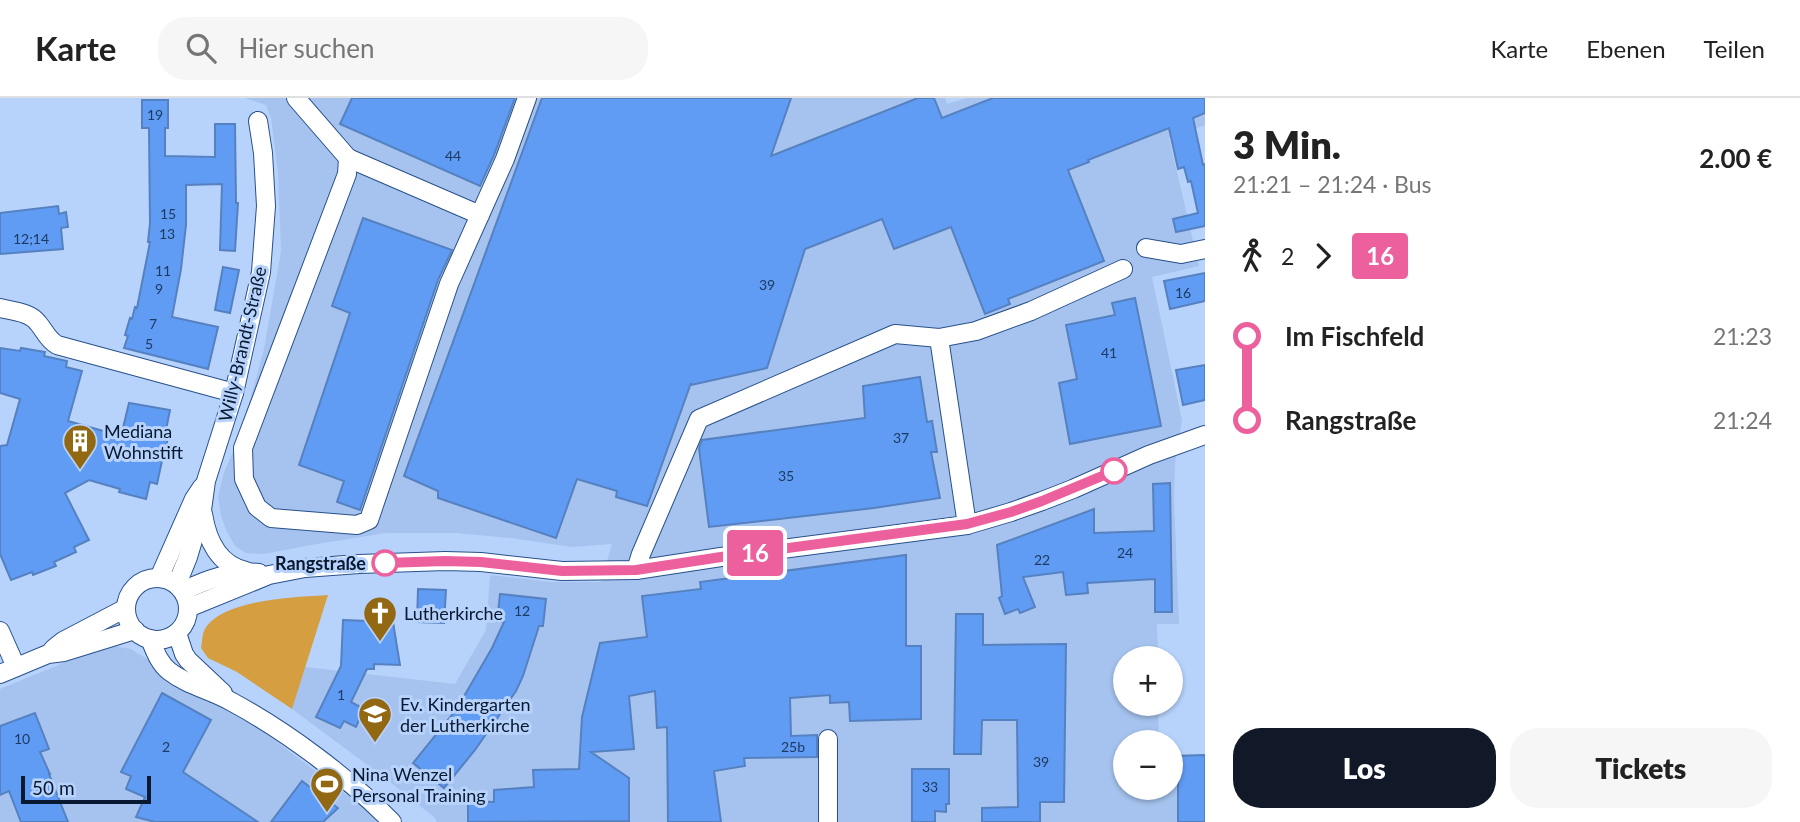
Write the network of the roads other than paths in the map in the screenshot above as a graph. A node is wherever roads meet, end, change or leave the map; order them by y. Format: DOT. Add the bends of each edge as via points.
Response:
graph roads {
  1 [pos="296,98"];
  2 [pos="527,98"];
  3 [pos="258,121"];
  4 [pos="348,158"];
  5 [pos="480,215"];
  6 [pos="1146,248"];
  7 [pos="1205,249"];
  8 [pos="1123,269"];
  9 [pos="0,308"];
  10 [pos="939,338"];
  11 [pos="234,393"];
  12 [pos="1205,435"];
  13 [pos="206,481"];
  14 [pos="202,510"];
  15 [pos="967,524"];
  16 [pos="636,570"];
  17 [pos="249,572"];
  18 [pos="269,575"];
  19 [pos="159,578"];
  20 [pos="183,595"];
  21 [pos="127,608"];
  22 [pos="0,631"];
  23 [pos="177,633"];
  24 [pos="142,635"];
  25 [pos="48,654"];
  26 [pos="8,670"];
  27 [pos="230,700"];
  28 [pos="828,740"];
  29 [pos="392,822"];
  30 [pos="828,822"];
  1 -- 4 [label="street"];
  2 -- 5 [label="street"];
  3 -- 11 [label="street, Willy-Brandt-Straße" via="266,206 261,272"];
  4 -- 5 [label="street"];
  4 -- 5 [label="street" via="346,174 243,449 244,479 257,507 271,518 357,525 369,520 449,284"];
  6 -- 7 [label="street" via="1181,254"];
  8 -- 10 [label="street" via="1031,311 976,331"];
  9 -- 11 [label="street" via="32,317 52,342 62,347"];
  10 -- 15 [label="street"];
  10 -- 16 [label="street" via="895,334 699,419"];
  11 -- 13 [label="street, Willy-Brandt-Straße"];
  12 -- 15 [label="street" via="1063,493"];
  13 -- 14 [label="street, Willy-Brandt-Straße"];
  13 -- 19 [label="street, Willy-Brandt-Straße"];
  14 -- 17 [label="street" via="207,535 221,558"];
  14 -- 20 [label="street, Willy-Brandt-Straße"];
  15 -- 16 [label="street"];
  16 -- 18 [label="street" via="562,571 445,561 305,568"];
  17 -- 18 [label="street"];
  17 -- 20 [label="street" via="210,579"];
  18 -- 20 [label="street" via="205,599"];
  19 -- 20 [label="street"];
  19 -- 21 [label="street" via="137,586"];
  20 -- 23 [label="street" via="186,621"];
  21 -- 24 [label="street" via="127,616"];
  21 -- 25 [label="street" via="63,641"];
  22 -- 26 [label="street"];
  23 -- 24 [label="street" via="165,639"];
  23 -- 27 [label="street" via="188,660"];
  24 -- 25 [label="street"];
  24 -- 27 [label="street" via="169,671"];
  25 -- 26 [label="street"];
  27 -- 29 [label="street" via="322,761"];
  28 -- 30 [label="street"];
}
